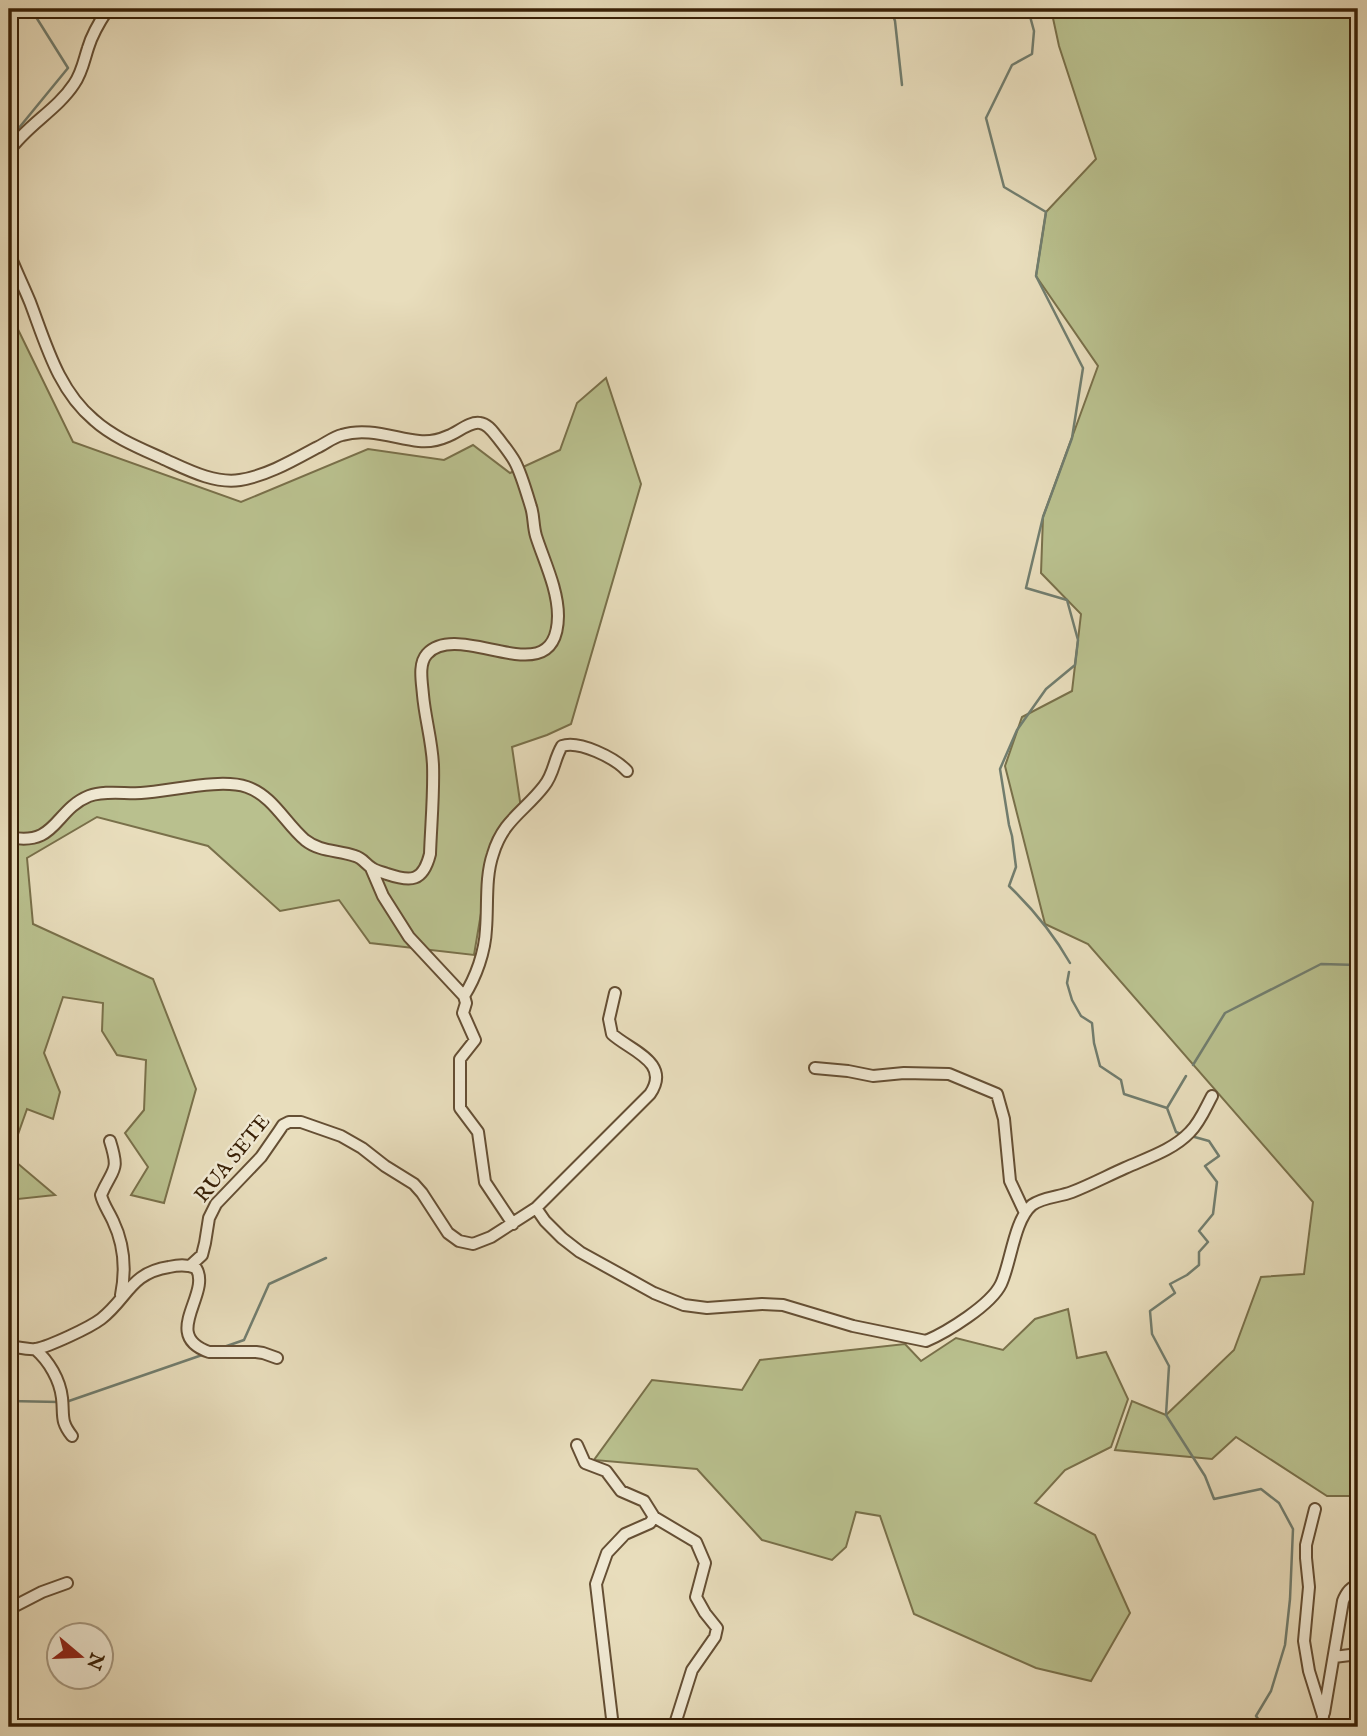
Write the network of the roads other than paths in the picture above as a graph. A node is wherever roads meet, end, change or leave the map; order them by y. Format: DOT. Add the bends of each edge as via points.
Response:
graph roads {
  1 [pos="108,9"];
  2 [pos="9,151"];
  3 [pos="9,253"];
  4 [pos="626,771"];
  5 [pos="9,837"];
  6 [pos="370,868"];
  7 [pos="615,993"];
  8 [pos="464,996"];
  9 [pos="815,1068"];
  10 [pos="1212,1096"];
  11 [pos="110,1141"];
  12 [pos="536,1208"];
  13 [pos="1025,1213"];
  14 [pos="513,1224"];
  15 [pos="190,1266"];
  16 [pos="120,1298"];
  17 [pos="9,1346"];
  18 [pos="35,1349"];
  19 [pos="277,1359"];
  20 [pos="72,1436"];
  21 [pos="577,1445"];
  22 [pos="1315,1508"];
  23 [pos="654,1517"];
  24 [pos="67,1583"];
  25 [pos="1358,1585"];
  26 [pos="9,1609"];
  27 [pos="1358,1654"];
  28 [pos="1334,1657"];
  29 [pos="1323,1722"];
  30 [pos="613,1727"];
  31 [pos="674,1727"];
  1 -- 2 [label="street" via="73,86"];
  3 -- 6 [label="street" via="55,368 84,411 103,428 188,470 236,481 342,435 360,432 430,441 475,423 490,429 515,461 557,604 552,641 537,653 523,656 453,644 428,653 422,665 433,765 427,866 407,880"];
  4 -- 8 [label="street" via="610,758 578,745 560,748 545,785 498,839 492,856 486,931 473,982"];
  5 -- 6 [label="street" via="33,839 91,795 238,784 265,797 313,845 360,857"];
  6 -- 8 [label="street" via="409,937"];
  7 -- 12 [label="street, RUA SETE" via="609,1020 612,1034 650,1062 655,1086"];
  8 -- 14 [label="street" via="463,1013 475,1040 460,1059 460,1108 478,1132 485,1182"];
  9 -- 13 [label="street" via="873,1076 950,1074 997,1094 1010,1181"];
  10 -- 13 [label="street" via="1197,1124 1177,1143 1071,1193 1041,1201"];
  11 -- 16 [label="street" via="116,1167 101,1195 122,1247"];
  12 -- 13 [label="street" via="580,1252 684,1305 783,1305 923,1341 942,1333 993,1296"];
  12 -- 14 [label="street, RUA SETE"];
  14 -- 15 [label="street, RUA SETE" via="480,1242 459,1241 409,1180 341,1136 289,1122 216,1205 202,1255"];
  15 -- 16 [label="street" via="145,1274"];
  15 -- 19 [label="street" via="199,1275 188,1321 192,1342 209,1352 263,1353"];
  16 -- 18 [label="street" via="75,1334"];
  17 -- 18 [label="street"];
  18 -- 20 [label="street" via="56,1378 64,1426"];
  21 -- 23 [label="street" via="585,1463 606,1471 621,1491 643,1500"];
  22 -- 29 [label="street" via="1306,1545 1309,1587 1304,1641"];
  23 -- 30 [label="street" via="625,1534 607,1553 596,1584"];
  23 -- 31 [label="street" via="696,1542 705,1563 696,1597 717,1628 692,1670"];
  24 -- 26 [label="street"];
  25 -- 28 [label="street" via="1343,1601"];
  27 -- 28 [label="street"];
  28 -- 29 [label="street"];
}
